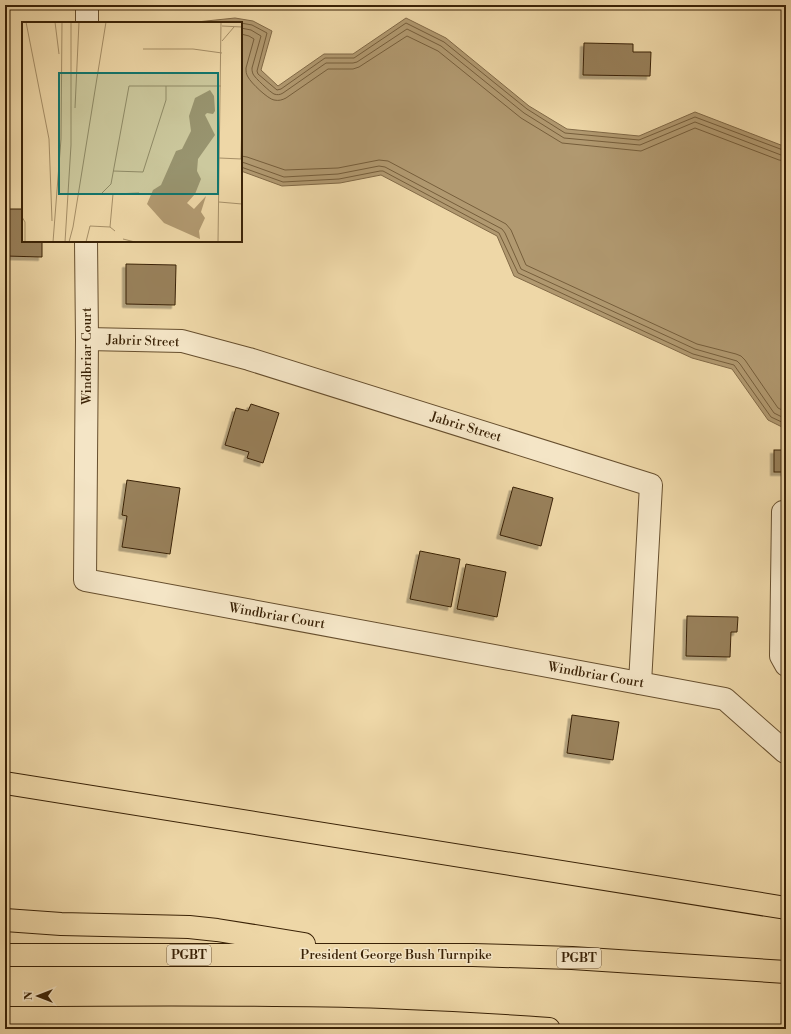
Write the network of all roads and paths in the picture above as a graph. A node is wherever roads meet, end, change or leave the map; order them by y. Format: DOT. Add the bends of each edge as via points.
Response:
graph roads {
  1 [pos="87,5"];
  2 [pos="87,22"];
  3 [pos="86,242"];
  4 [pos="87,339"];
  5 [pos="783,512"];
  6 [pos="786,664"];
  7 [pos="640,683"];
  8 [pos="785,752"];
  9 [pos="5,783"];
  10 [pos="786,908"];
  11 [pos="5,920"];
  12 [pos="372,954"];
  13 [pos="5,955"];
  14 [pos="786,972"];
  15 [pos="6,1019"];
  16 [pos="548,1029"];
  1 -- 2 [label="street"];
  3 -- 4 [label="street, Windbriar Court"];
  4 -- 7 [label="street, Jabrir Street" via="182,341 249,359 651,485"];
  4 -- 7 [label="street, Windbriar Court" via="85,580"];
  5 -- 6 [label="street" via="781,656"];
  7 -- 8 [label="street, Windbriar Court" via="724,699"];
  9 -- 10 [label="highway"];
  11 -- 12 [label="highway" via="190,927"];
  12 -- 13 [label="highway, President George Bush Turnpike / PGBT"];
  12 -- 14 [label="highway, President George Bush Turnpike / PGBT" via="572,958"];
  15 -- 16 [label="highway" via="381,1020"];
}
